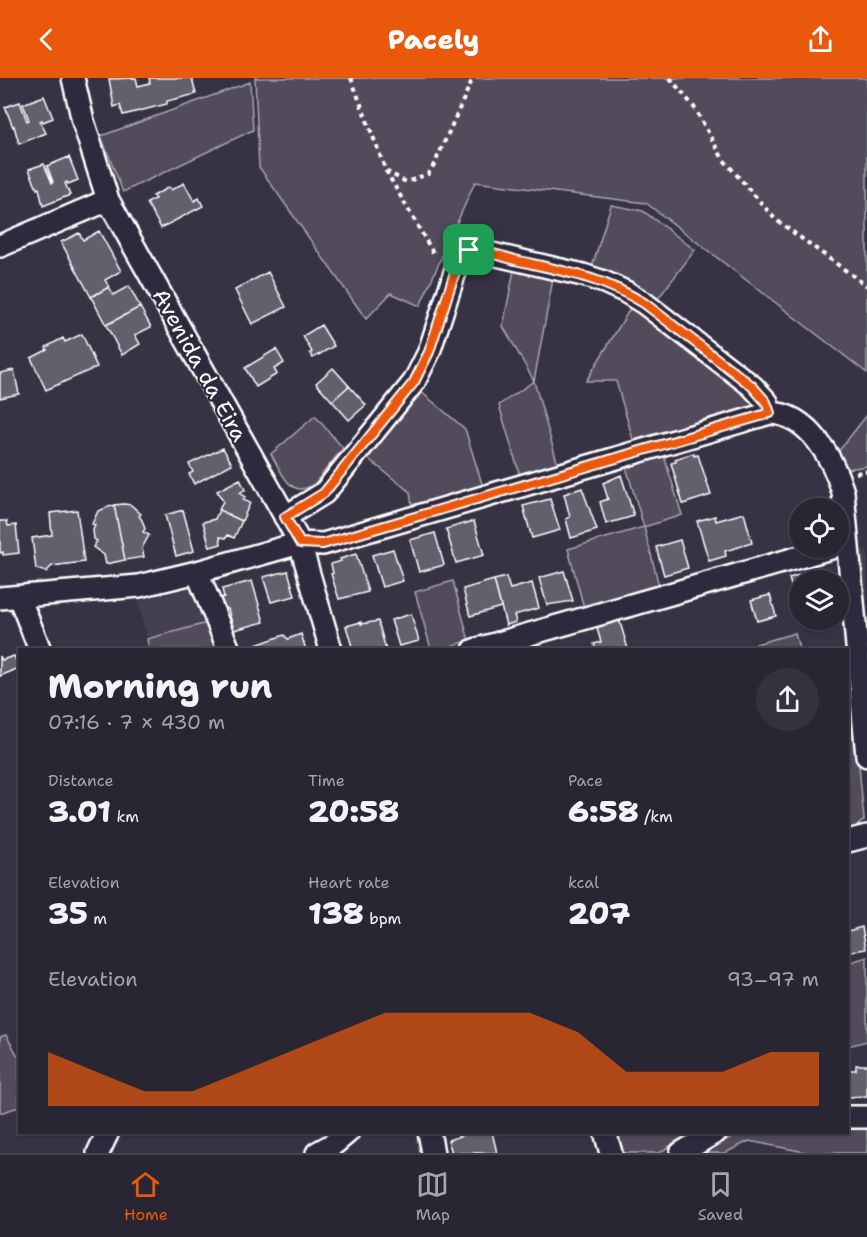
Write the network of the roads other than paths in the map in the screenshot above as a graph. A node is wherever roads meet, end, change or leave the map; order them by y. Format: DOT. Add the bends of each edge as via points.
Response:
graph roads {
  1 [pos="73,78"];
  2 [pos="108,200"];
  3 [pos="0,246"];
  4 [pos="770,413"];
  5 [pos="843,498"];
  6 [pos="285,517"];
  7 [pos="300,543"];
  8 [pos="794,558"];
  9 [pos="841,558"];
  10 [pos="197,572"];
  11 [pos="10,597"];
  12 [pos="39,648"];
  13 [pos="228,648"];
  14 [pos="330,648"];
  15 [pos="481,648"];
  16 [pos="858,689"];
  17 [pos="867,756"];
  18 [pos="867,836"];
  19 [pos="849,841"];
  20 [pos="849,1117"];
  21 [pos="867,1117"];
  22 [pos="107,1134"];
  23 [pos="345,1134"];
  24 [pos="429,1134"];
  25 [pos="606,1134"];
  26 [pos="713,1134"];
  27 [pos="98,1153"];
  28 [pos="317,1153"];
  29 [pos="433,1153"];
  30 [pos="611,1153"];
  31 [pos="681,1153"];
  1 -- 2 [label="street, Avenida da Eira"];
  2 -- 3 [label="street"];
  2 -- 6 [label="street, Avenida da Eira"];
  4 -- 5 [label="street" via="787,415 820,444 833,465"];
  4 -- 6 [label="street" via="752,386 626,292 583,275 469,250 459,260 429,352 414,382 324,493"];
  4 -- 7 [label="street" via="323,544"];
  6 -- 7 [label="street, Avenida da Eira"];
  7 -- 10 [label="street"];
  7 -- 14 [label="street, Avenida da Eira"];
  8 -- 15 [label="street"];
  9 -- 16 [label="street"];
  10 -- 11 [label="street" via="139,586"];
  10 -- 13 [label="street"];
  11 -- 12 [label="street"];
  16 -- 17 [label="street"];
  18 -- 19 [label="street"];
  20 -- 21 [label="street"];
  22 -- 27 [label="street"];
  23 -- 28 [label="street"];
  24 -- 29 [label="street"];
  25 -- 30 [label="street"];
  26 -- 31 [label="street"];
}
